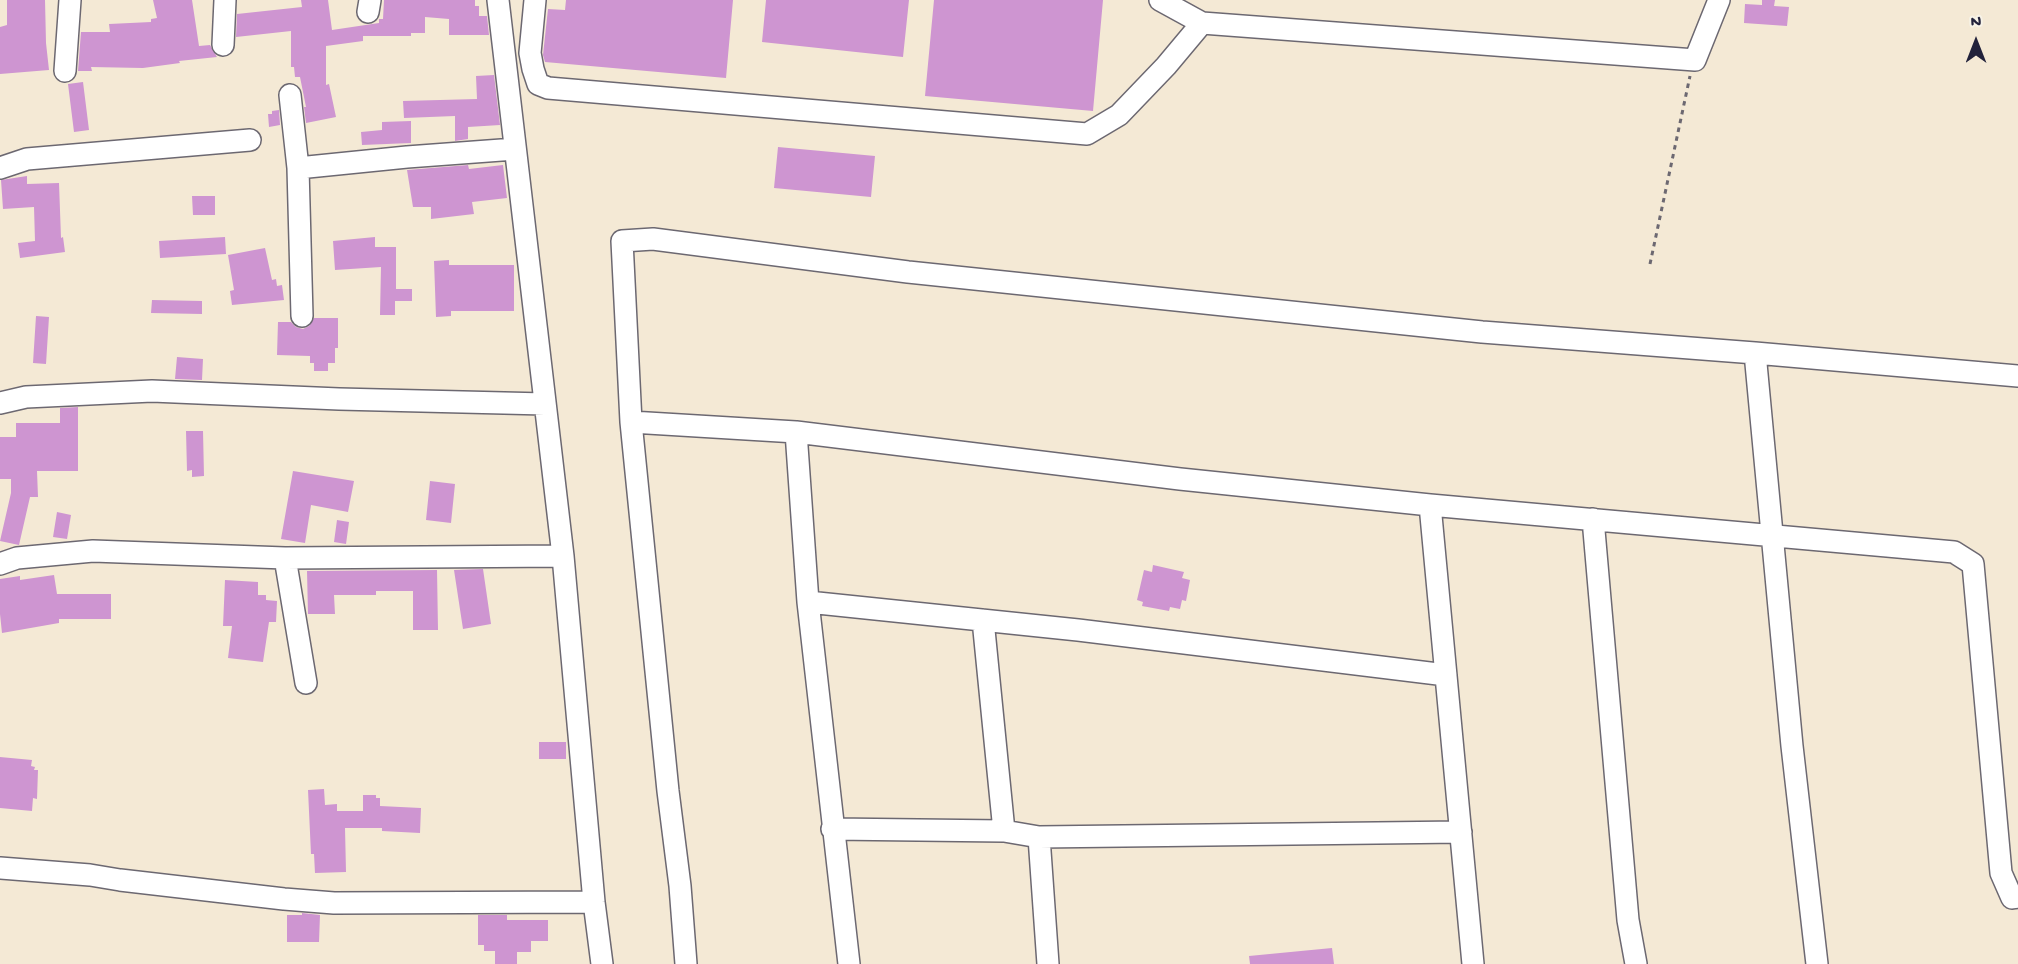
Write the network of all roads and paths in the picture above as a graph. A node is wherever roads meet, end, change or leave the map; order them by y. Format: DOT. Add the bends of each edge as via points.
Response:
graph roads {
  1 [pos="70,0"];
  2 [pos="225,0"];
  3 [pos="498,0"];
  4 [pos="535,0"];
  5 [pos="1160,0"];
  6 [pos="1719,0"];
  7 [pos="1202,23"];
  8 [pos="223,45"];
  9 [pos="1695,60"];
  10 [pos="65,71"];
  11 [pos="290,95"];
  12 [pos="250,140"];
  13 [pos="515,149"];
  14 [pos="0,168"];
  15 [pos="298,168"];
  16 [pos="1650,264"];
  17 [pos="302,316"];
  18 [pos="1755,352"];
  19 [pos="2018,376"];
  20 [pos="0,403"];
  21 [pos="544,404"];
  22 [pos="632,422"];
  23 [pos="796,432"];
  24 [pos="1430,505"];
  25 [pos="1593,519"];
  26 [pos="1772,535"];
  27 [pos="563,556"];
  28 [pos="285,558"];
  29 [pos="0,564"];
  30 [pos="808,602"];
  31 [pos="983,620"];
  32 [pos="1446,675"];
  33 [pos="306,683"];
  34 [pos="832,829"];
  35 [pos="1004,831"];
  36 [pos="1461,832"];
  37 [pos="1039,837"];
  38 [pos="0,868"];
  39 [pos="2018,897"];
  40 [pos="594,902"];
  41 [pos="602,964"];
  42 [pos="686,964"];
  43 [pos="849,964"];
  44 [pos="1048,964"];
  45 [pos="1473,964"];
  46 [pos="1636,964"];
  47 [pos="1817,964"];
  1 -- 10 [label="street"];
  2 -- 8 [label="street"];
  3 -- 13 [label="street"];
  4 -- 7 [label="street" via="532,69 538,84 548,88 1087,134 1119,115"];
  5 -- 7 [label="street"];
  6 -- 9 [label="street"];
  7 -- 9 [label="street"];
  9 -- 16 [label="path"];
  11 -- 15 [label="street"];
  12 -- 14 [label="street" via="27,159"];
  13 -- 15 [label="street"];
  13 -- 21 [label="street"];
  15 -- 17 [label="street"];
  18 -- 19 [label="street"];
  18 -- 22 [label="street" via="1482,332 908,272 653,239 622,241"];
  18 -- 26 [label="street"];
  20 -- 21 [label="street" via="26,397 152,391"];
  21 -- 27 [label="street"];
  22 -- 23 [label="street"];
  22 -- 42 [label="street"];
  23 -- 24 [label="street" via="1168,478"];
  23 -- 30 [label="street"];
  24 -- 25 [label="street"];
  24 -- 32 [label="street"];
  25 -- 26 [label="street"];
  25 -- 46 [label="street" via="1628,920"];
  26 -- 39 [label="street" via="1954,552 1972,564 2001,873 2012,898"];
  26 -- 47 [label="street"];
  27 -- 28 [label="street"];
  27 -- 40 [label="street"];
  28 -- 29 [label="street" via="93,550 17,558"];
  28 -- 33 [label="street"];
  30 -- 31 [label="street"];
  30 -- 34 [label="street"];
  31 -- 32 [label="street"];
  31 -- 35 [label="street"];
  32 -- 36 [label="street"];
  34 -- 35 [label="street"];
  34 -- 43 [label="street"];
  35 -- 37 [label="street"];
  36 -- 37 [label="street"];
  36 -- 45 [label="street"];
  37 -- 44 [label="street"];
  38 -- 40 [label="street" via="334,903"];
  40 -- 41 [label="street"];
}
